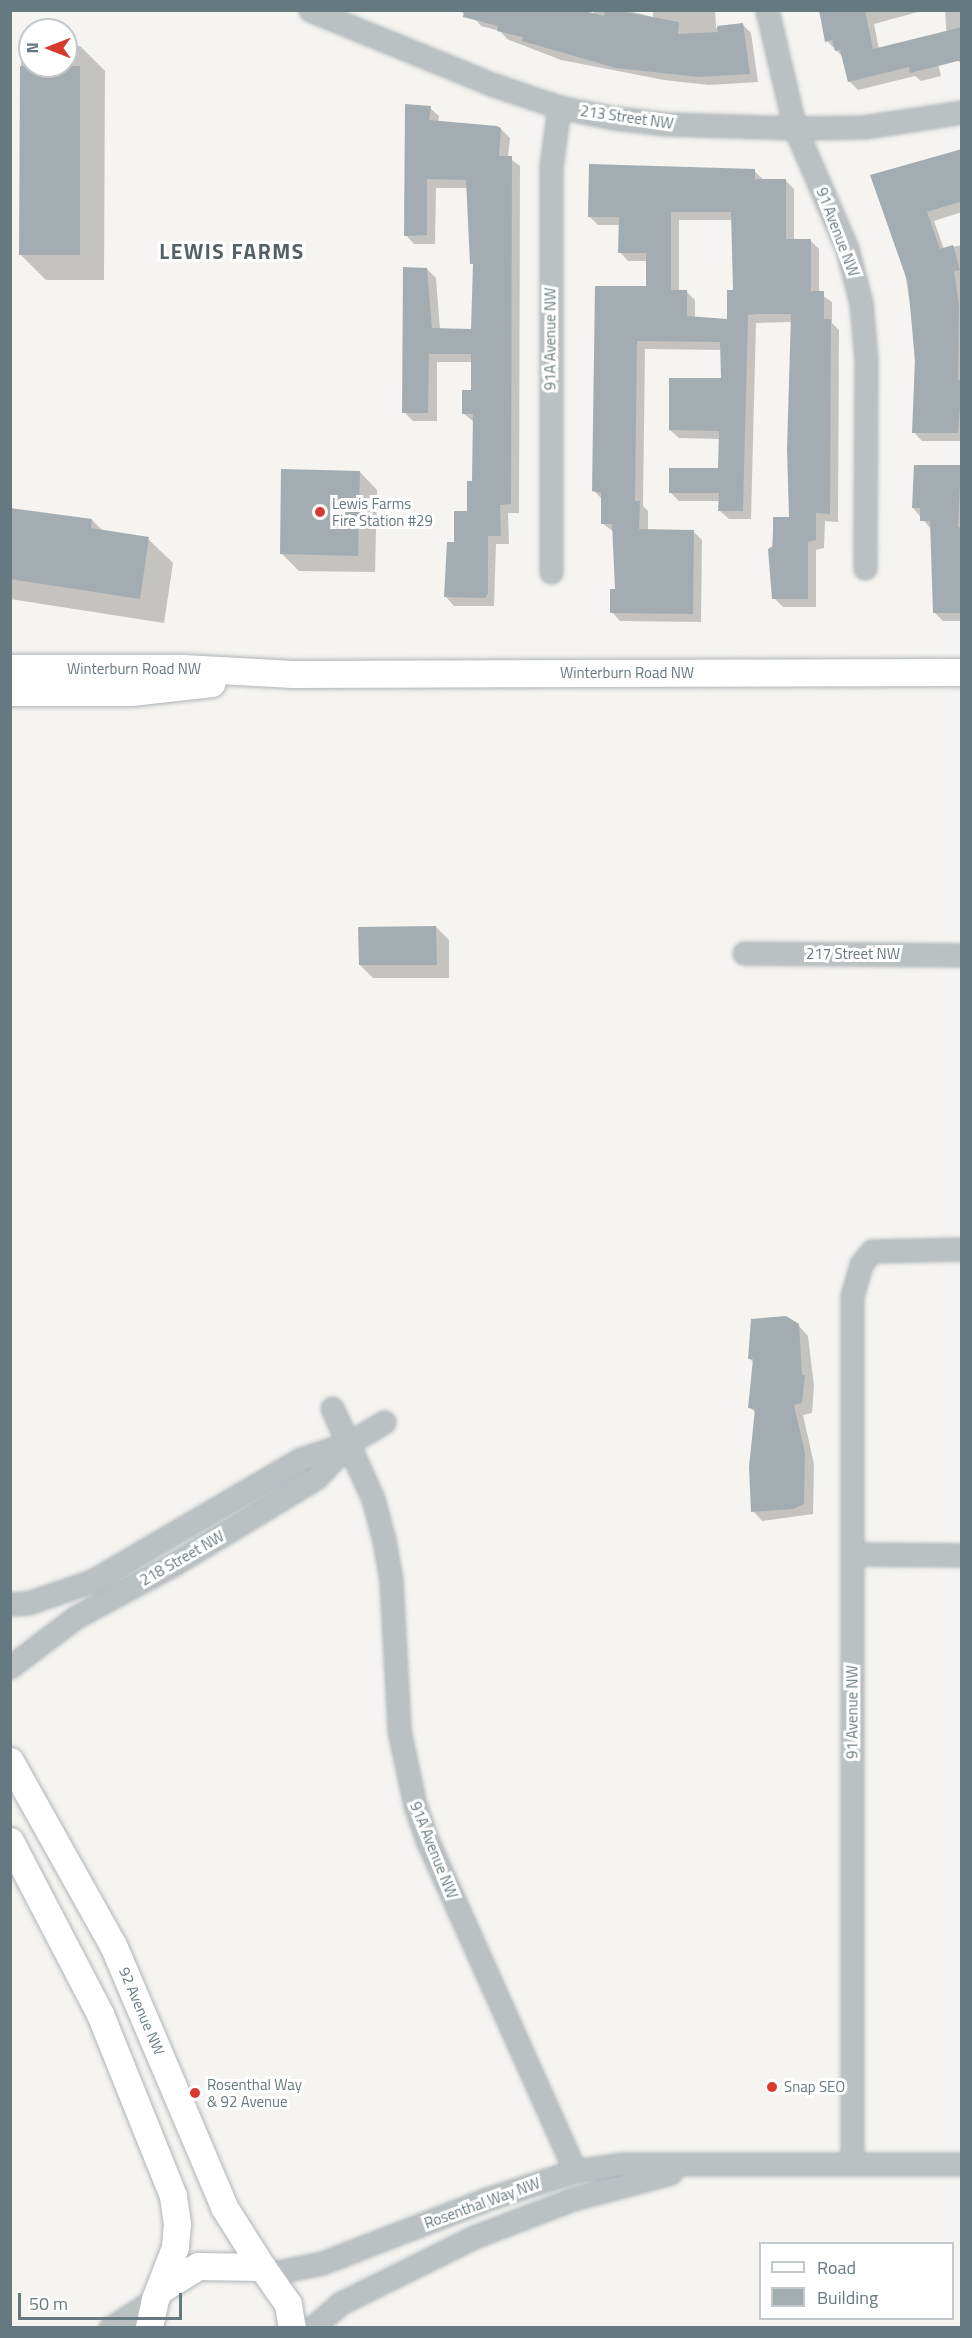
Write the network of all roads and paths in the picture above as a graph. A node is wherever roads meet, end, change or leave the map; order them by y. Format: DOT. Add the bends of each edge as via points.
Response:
graph roads {
  1 [pos="310,10"];
  2 [pos="767,10"];
  3 [pos="356,18"];
  4 [pos="559,107"];
  5 [pos="962,112"];
  6 [pos="795,128"];
  7 [pos="865,568"];
  8 [pos="550,572"];
  9 [pos="19,667"];
  10 [pos="962,672"];
  11 [pos="293,674"];
  12 [pos="10,692"];
  13 [pos="744,953"];
  14 [pos="962,955"];
  15 [pos="962,1249"];
  16 [pos="332,1408"];
  17 [pos="384,1422"];
  18 [pos="349,1443"];
  19 [pos="852,1554"];
  20 [pos="962,1555"];
  21 [pos="10,1604"];
  22 [pos="10,1666"];
  23 [pos="10,1761"];
  24 [pos="10,1842"];
  25 [pos="852,2163"];
  26 [pos="962,2164"];
  27 [pos="701,2166"];
  28 [pos="575,2171"];
  29 [pos="265,2270"];
  30 [pos="158,2294"];
  31 [pos="110,2328"];
  32 [pos="149,2328"];
  33 [pos="292,2328"];
  34 [pos="312,2328"];
  1 -- 3 [label="street, 213 Street NW"];
  2 -- 6 [label="street, 91 Avenue NW"];
  3 -- 4 [label="street, 213 Street NW" via="494,85"];
  4 -- 6 [label="street, 213 Street NW" via="667,124"];
  4 -- 8 [label="street, 91A Avenue NW" via="550,167"];
  5 -- 6 [label="street, 213 Street NW" via="864,127"];
  6 -- 7 [label="street, 91 Avenue NW" via="847,249 861,303 866,359"];
  9 -- 11 [label="main road, Winterburn Road NW"];
  10 -- 11 [label="main road, Winterburn Road NW"];
  11 -- 12 [label="main road, Winterburn Road NW" via="131,692"];
  13 -- 14 [label="street, 217 Street NW"];
  15 -- 19 [label="street, 91 Avenue NW" via="872,1251 861,1264 852,1296"];
  16 -- 18 [label="street, 91A Avenue NW"];
  17 -- 18 [label="street, 218 Street NW"];
  18 -- 21 [label="street, 218 Street NW" via="301,1459 92,1581 28,1603"];
  18 -- 22 [label="street, 218 Street NW" via="316,1479 76,1617"];
  18 -- 28 [label="street, 91A Avenue NW" via="384,1540 391,1580 399,1730 415,1805"];
  19 -- 20 [label="street"];
  19 -- 25 [label="street, 91 Avenue NW"];
  23 -- 29 [label="main road, 92 Avenue NW" via="113,1944 224,2207"];
  24 -- 30 [label="main road" via="100,2014 165,2172 177,2231"];
  25 -- 26 [label="street, Rosenthal Way NW"];
  25 -- 27 [label="street, Rosenthal Way NW"];
  27 -- 28 [label="street, Rosenthal Way NW" via="622,2164"];
  27 -- 34 [label="street, Rosenthal Way NW" via="573,2199 474,2236 340,2303"];
  28 -- 29 [label="street, Rosenthal Way NW" via="487,2199 322,2263"];
  29 -- 30 [label="main road" via="198,2266 177,2275"];
  29 -- 33 [label="main road, 92 Avenue NW" via="288,2304"];
  30 -- 31 [label="street"];
  30 -- 32 [label="main road"];
}
